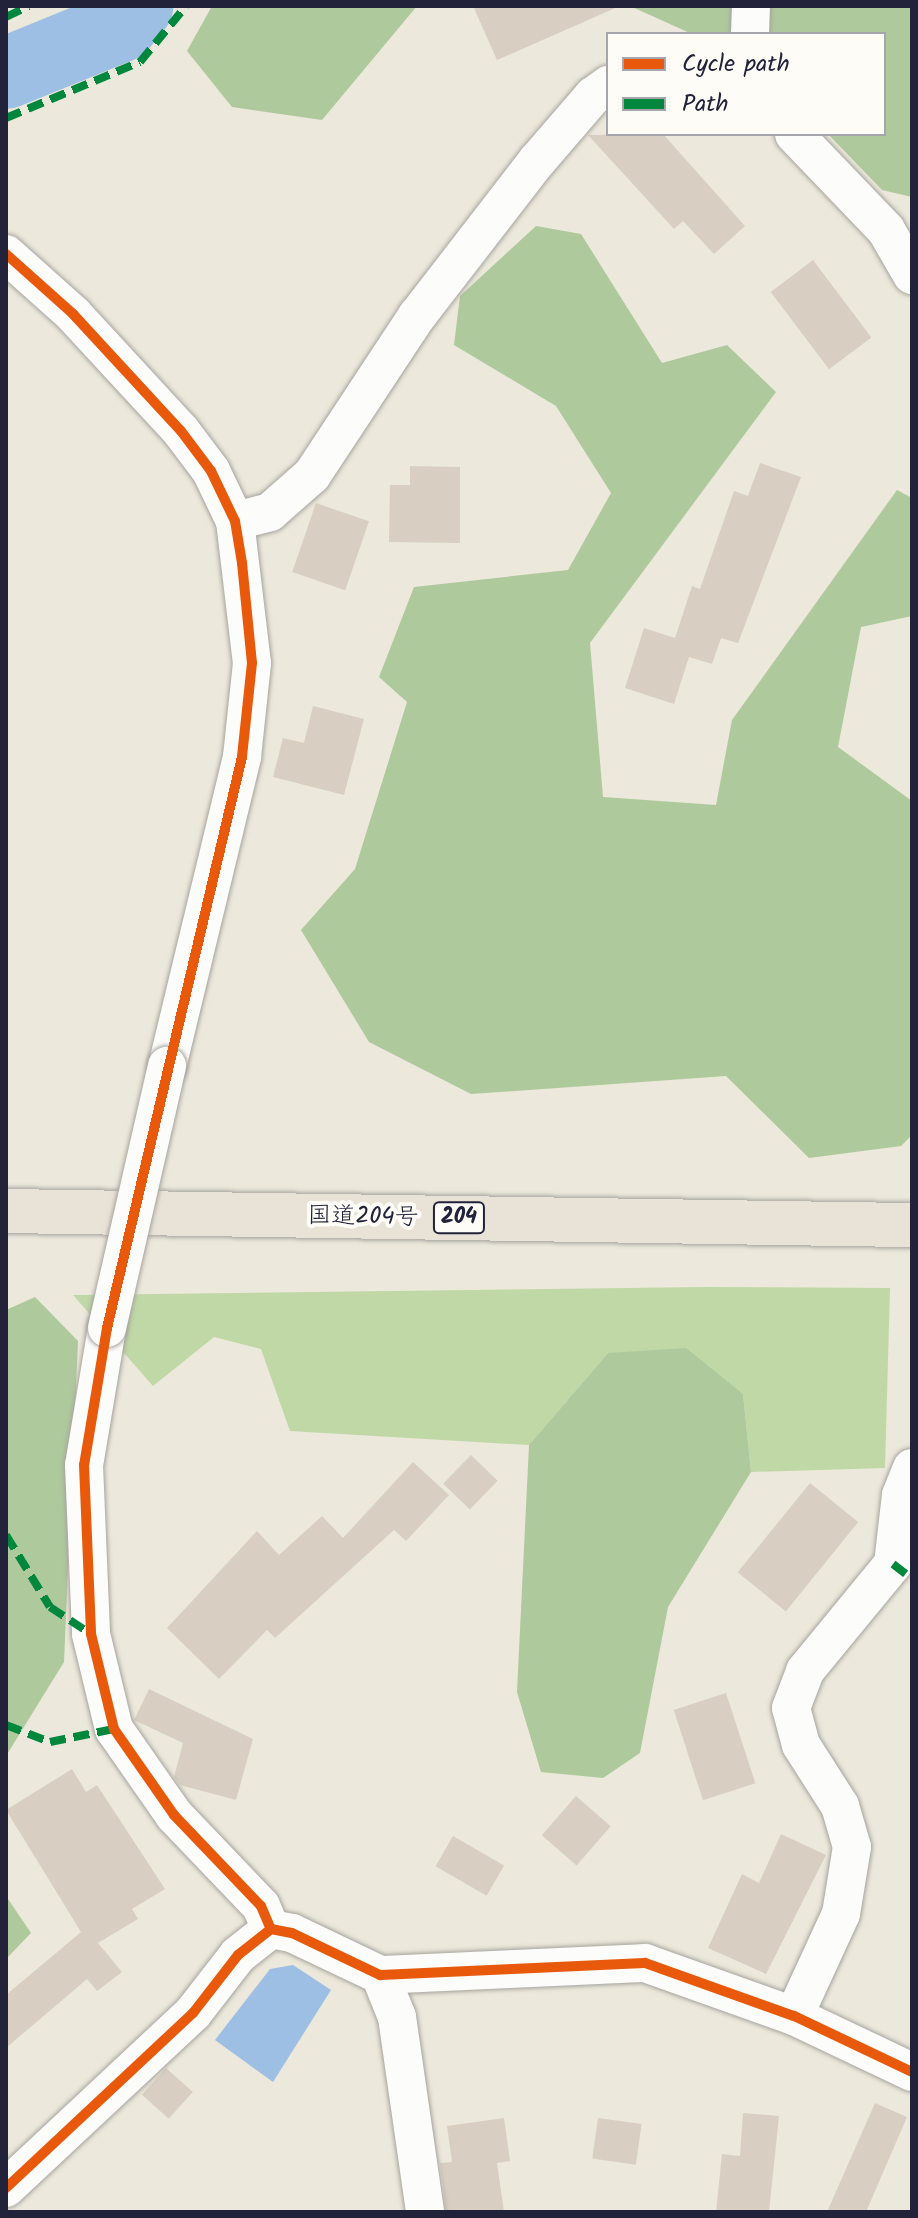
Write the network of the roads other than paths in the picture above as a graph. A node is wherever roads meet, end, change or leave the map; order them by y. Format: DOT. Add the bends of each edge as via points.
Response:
graph roads {
  1 [pos="751,6"];
  2 [pos="750,32"];
  3 [pos="606,86"];
  4 [pos="796,136"];
  5 [pos="6,254"];
  6 [pos="912,275"];
  7 [pos="235,521"];
  8 [pos="6,1211"];
  9 [pos="912,1225"];
  10 [pos="912,1468"];
  11 [pos="271,1929"];
  12 [pos="380,1975"];
  13 [pos="794,2016"];
  14 [pos="912,2072"];
  15 [pos="6,2188"];
  16 [pos="425,2212"];
  1 -- 2 [label="street"];
  3 -- 7 [label="street" via="537,161 417,316 312,475 270,512"];
  4 -- 6 [label="street" via="886,230"];
  5 -- 7 [label="street" via="73,314 181,431 211,471"];
  7 -- 11 [label="street, bridge" via="252,663 242,757 107,1328 84,1465 91,1634 114,1729 174,1815 261,1906"];
  8 -- 9 [label="highway, 国道204号 / 204"];
  10 -- 13 [label="street" via="901,1495 893,1564 805,1671 791,1708 801,1745 840,1806 852,1847 841,1914"];
  11 -- 12 [label="street" via="292,1933"];
  11 -- 15 [label="street" via="238,1955 193,2013"];
  12 -- 13 [label="street" via="645,1963"];
  12 -- 16 [label="street" via="397,2017"];
  13 -- 14 [label="street"];
}
